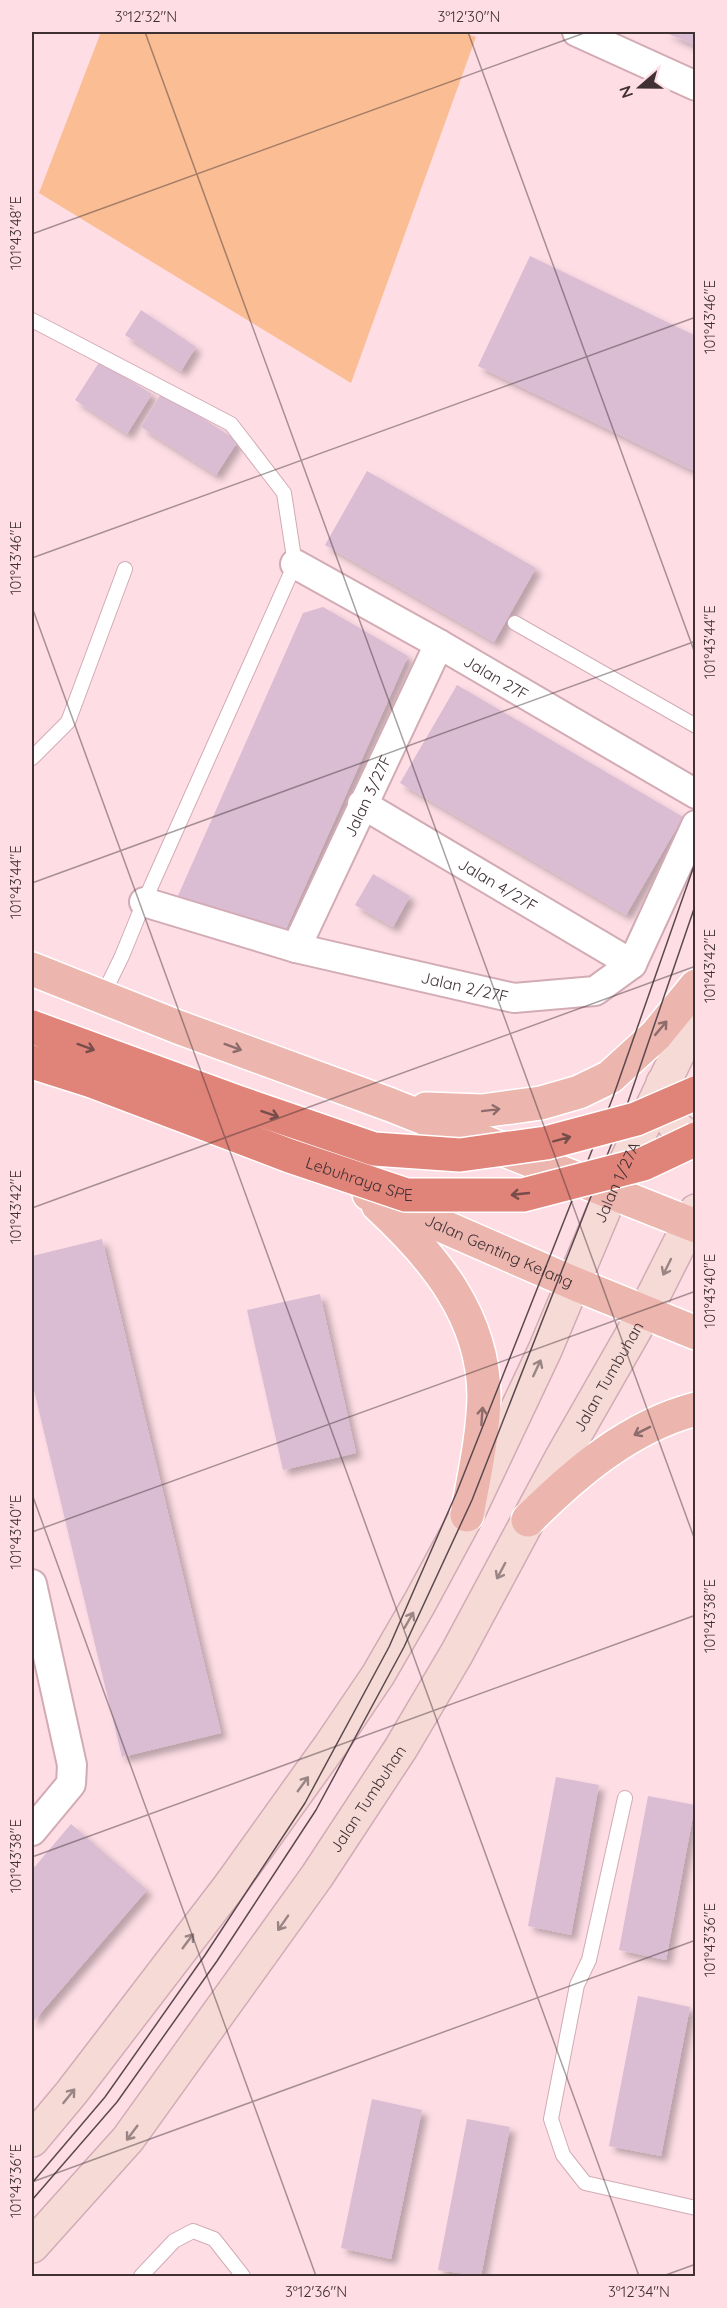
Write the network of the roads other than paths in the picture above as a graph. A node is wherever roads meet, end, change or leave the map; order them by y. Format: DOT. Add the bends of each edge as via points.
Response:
graph roads {
  1 [pos="577,32"];
  2 [pos="696,86"];
  3 [pos="32,320"];
  4 [pos="295,564"];
  5 [pos="125,569"];
  6 [pos="515,623"];
  7 [pos="439,644"];
  8 [pos="696,726"];
  9 [pos="32,758"];
  10 [pos="696,794"];
  11 [pos="362,804"];
  12 [pos="696,825"];
  13 [pos="144,902"];
  14 [pos="296,948"];
  15 [pos="632,963"];
  16 [pos="32,969"];
  17 [pos="696,986"];
  18 [pos="102,997"];
  19 [pos="696,1016"];
  20 [pos="32,1027"];
  21 [pos="32,1062"];
  22 [pos="32,1072"];
  23 [pos="663,1083"];
  24 [pos="696,1093"];
  25 [pos="391,1106"];
  26 [pos="696,1138"];
  27 [pos="363,1191"];
  28 [pos="611,1192"];
  29 [pos="693,1220"];
  30 [pos="573,1283"];
  31 [pos="645,1312"];
  32 [pos="696,1333"];
  33 [pos="696,1409"];
  34 [pos="466,1515"];
  35 [pos="528,1520"];
  36 [pos="32,1586"];
  37 [pos="625,1798"];
  38 [pos="32,1831"];
  39 [pos="32,2140"];
  40 [pos="696,2208"];
  41 [pos="32,2246"];
  42 [pos="141,2277"];
  43 [pos="243,2277"];
  1 -- 2 [label="street"];
  3 -- 4 [label="lane" via="231,424 284,493"];
  4 -- 7 [label="street, Jalan 27F"];
  4 -- 13 [label="lane"];
  5 -- 9 [label="lane" via="68,722"];
  6 -- 8 [label="lane"];
  7 -- 10 [label="street, Jalan 27F"];
  7 -- 11 [label="street, Jalan 3/27F"];
  11 -- 14 [label="street, Jalan 3/27F"];
  11 -- 15 [label="street, Jalan 4/27F"];
  12 -- 15 [label="street, Jalan 2/27F"];
  13 -- 14 [label="street, Jalan 2/27F"];
  13 -- 18 [label="lane"];
  14 -- 15 [label="street, Jalan 2/27F" via="514,998 595,990"];
  16 -- 18 [label="main road"];
  25 -- 17 [label="main road, one-way" via="482,1111 579,1092 610,1077 656,1035"];
  18 -- 25 [label="main road, one-way"];
  19 -- 23 [label="main road, Jalan 1/27A"];
  20 -- 24 [label="highway, Lebuhraya SPE, one-way, bridge" via="374,1149 460,1155 546,1143 636,1119"];
  26 -- 21 [label="highway, Lebuhraya SPE, one-way, bridge" via="643,1164 523,1195 406,1195"];
  22 -- 27 [label="main road, Jalan Genting Kelang"];
  23 -- 26 [label="main road" via="671,1122 685,1136"];
  23 -- 28 [label="main road, Jalan 1/27A"];
  25 -- 28 [label="main road"];
  27 -- 30 [label="main road, Jalan Genting Kelang"];
  34 -- 27 [label="main road, one-way" via="484,1394 475,1342 445,1276"];
  28 -- 29 [label="main road"];
  28 -- 30 [label="main road, Jalan 1/27A"];
  29 -- 31 [label="main road, one-way"];
  30 -- 31 [label="main road, Jalan Genting Kelang"];
  34 -- 30 [label="main road, one-way"];
  31 -- 32 [label="main road, Jalan Genting Kelang"];
  31 -- 35 [label="main road, Jalan Tumbuhan"];
  33 -- 35 [label="main road, one-way" via="656,1424 606,1452"];
  39 -- 34 [label="main road, one-way" via="229,1887 330,1746 384,1665"];
  35 -- 41 [label="main road, Jalan Tumbuhan, one-way" via="452,1662 317,1876 128,2139"];
  36 -- 38 [label="street" via="72,1765 71,1784"];
  37 -- 40 [label="lane" via="589,1960 577,1984 551,2119 563,2155 585,2183"];
  42 -- 43 [label="lane" via="174,2241 193,2231 214,2239"];
}
